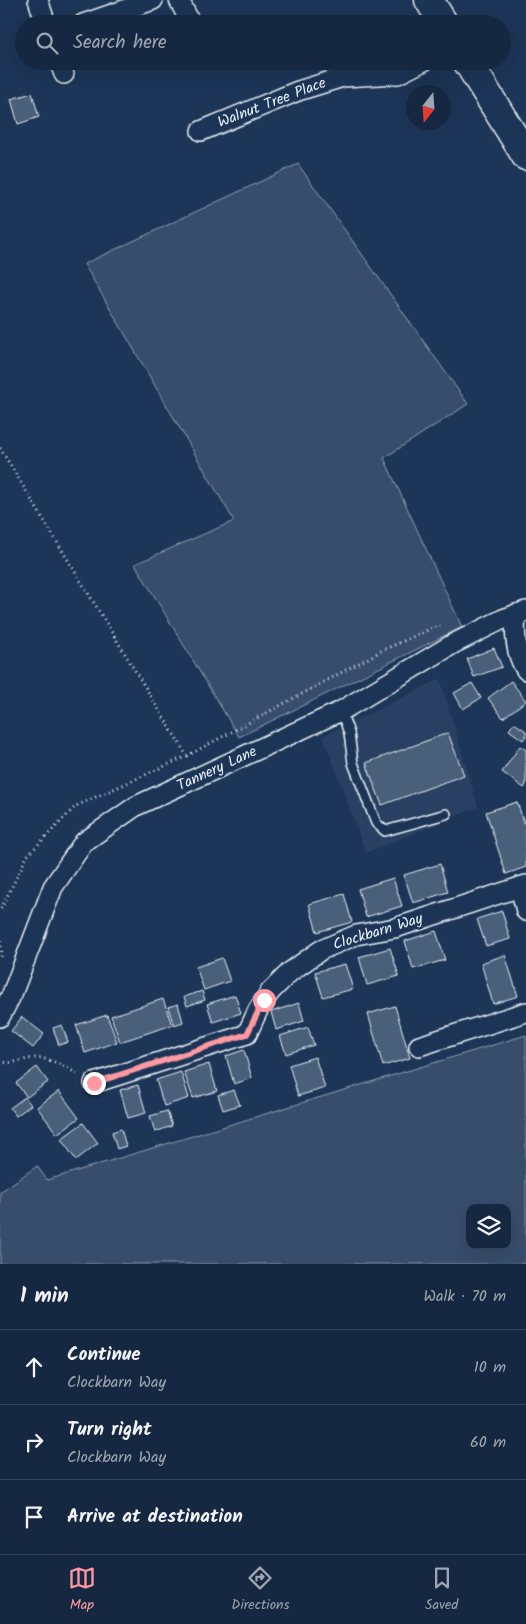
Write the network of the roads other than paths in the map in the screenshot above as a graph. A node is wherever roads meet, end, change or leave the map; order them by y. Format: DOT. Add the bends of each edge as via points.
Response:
graph roads {
  1 [pos="38,0"];
  2 [pos="153,0"];
  3 [pos="179,0"];
  4 [pos="429,0"];
  5 [pos="43,15"];
  6 [pos="109,15"];
  7 [pos="186,15"];
  8 [pos="438,15"];
  9 [pos="338,70"];
  10 [pos="352,70"];
  11 [pos="406,70"];
  12 [pos="473,70"];
  13 [pos="201,130"];
  14 [pos="526,156"];
  15 [pos="521,613"];
  16 [pos="526,670"];
  17 [pos="341,711"];
  18 [pos="446,814"];
  19 [pos="523,886"];
  20 [pos="526,910"];
  21 [pos="526,1012"];
  22 [pos="0,1017"];
  23 [pos="419,1046"];
  24 [pos="94,1083"];
  1 -- 5 [label="street"];
  2 -- 6 [label="street"];
  3 -- 7 [label="street"];
  4 -- 8 [label="main road"];
  9 -- 13 [label="street, Walnut Tree Place" via="298,91"];
  10 -- 11 [label="street, Walnut Tree Place" via="398,74"];
  12 -- 14 [label="main road"];
  15 -- 16 [label="street" via="515,641"];
  15 -- 17 [label="street, Tannery Lane" via="453,644"];
  17 -- 18 [label="lane" via="349,733 353,763 376,823 385,832"];
  17 -- 22 [label="street, Tannery Lane" via="136,806 84,842 53,887"];
  19 -- 20 [label="street"];
  19 -- 24 [label="street, Clockbarn Way" via="395,928 356,935 338,942 304,961 276,986 258,1010 247,1034"];
  21 -- 23 [label="street"];
}
